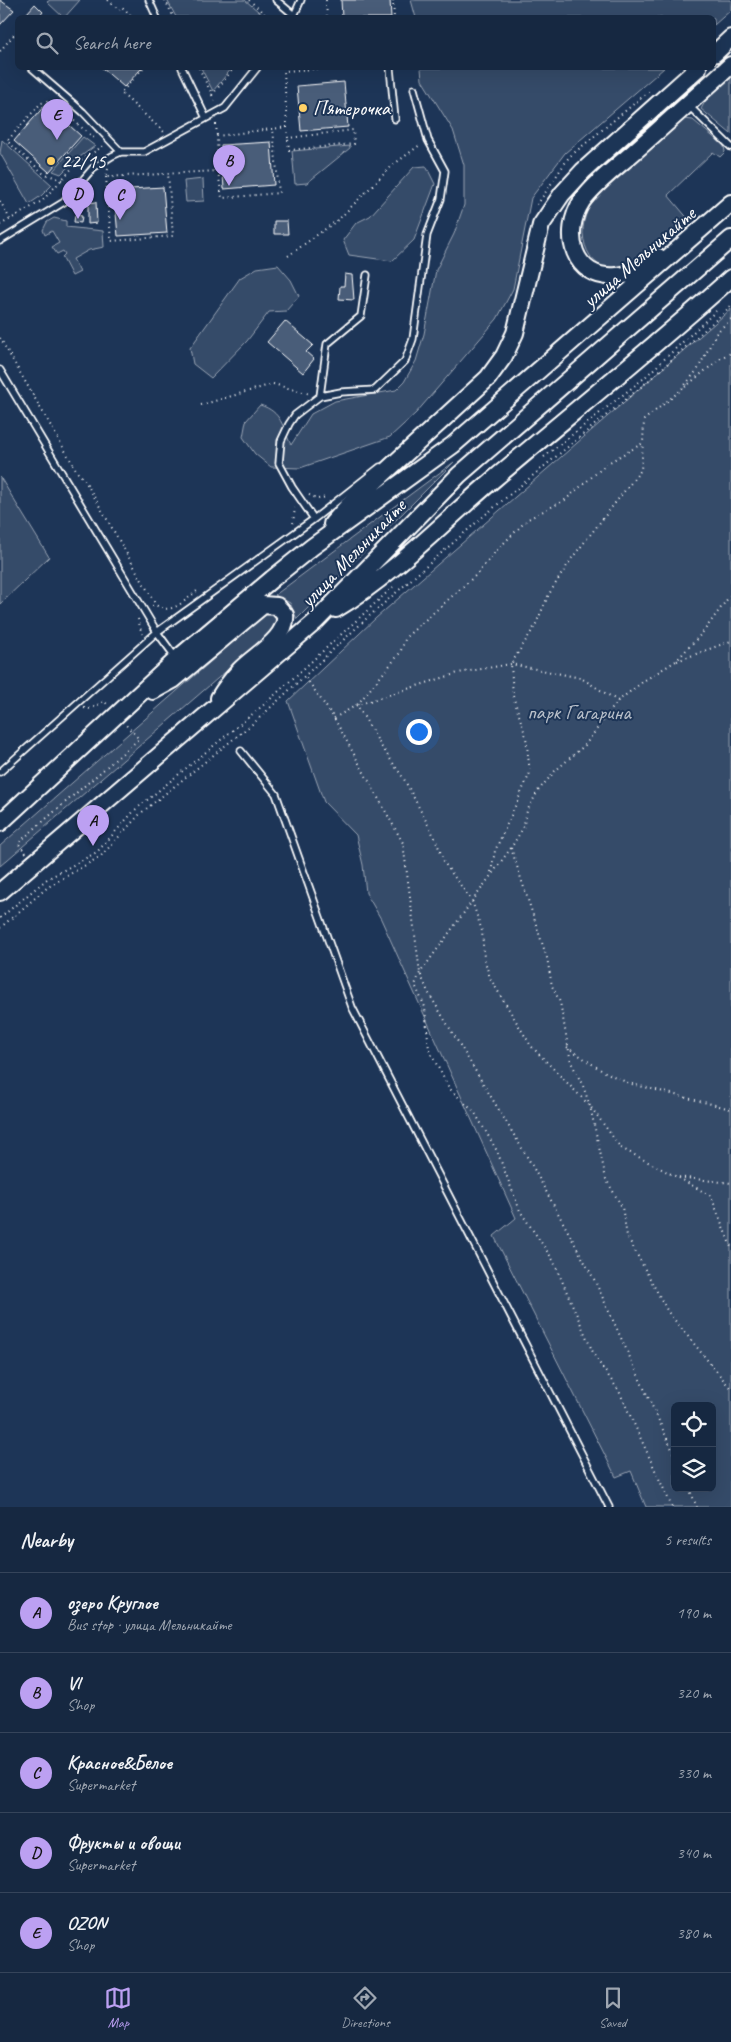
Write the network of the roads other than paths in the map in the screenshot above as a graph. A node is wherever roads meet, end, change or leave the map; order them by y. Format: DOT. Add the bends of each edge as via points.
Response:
graph roads {
  1 [pos="149,0"];
  2 [pos="276,0"];
  3 [pos="301,0"];
  4 [pos="156,15"];
  5 [pos="293,15"];
  6 [pos="294,15"];
  7 [pos="731,38"];
  8 [pos="716,52"];
  9 [pos="731,65"];
  10 [pos="34,70"];
  11 [pos="183,70"];
  12 [pos="255,70"];
  13 [pos="390,70"];
  14 [pos="696,70"];
  15 [pos="414,89"];
  16 [pos="688,104"];
  17 [pos="206,118"];
  18 [pos="395,119"];
  19 [pos="731,147"];
  20 [pos="121,152"];
  21 [pos="731,203"];
  22 [pos="697,235"];
  23 [pos="731,239"];
  24 [pos="0,241"];
  25 [pos="367,276"];
  26 [pos="731,278"];
  27 [pos="0,370"];
  28 [pos="320,396"];
  29 [pos="437,423"];
  30 [pos="314,519"];
  31 [pos="312,546"];
  32 [pos="315,622"];
  33 [pos="157,632"];
  34 [pos="177,660"];
  35 [pos="124,711"];
  36 [pos="210,713"];
  37 [pos="241,751"];
  38 [pos="0,772"];
  39 [pos="0,823"];
  40 [pos="0,892"];
  41 [pos="609,1507"];
  1 -- 4 [label="lane"];
  2 -- 5 [label="lane"];
  3 -- 6 [label="lane"];
  7 -- 8 [label="main road"];
  9 -- 16 [label="main road"];
  10 -- 20 [label="lane" via="83,112"];
  11 -- 17 [label="lane"];
  12 -- 17 [label="lane" via="225,108"];
  13 -- 18 [label="lane"];
  14 -- 29 [label="main road" via="583,171 562,194 541,225 515,332 504,356 488,378"];
  15 -- 28 [label="lane" via="428,140 444,172 441,199 427,235 414,339 404,361 375,390"];
  16 -- 19 [label="lane"];
  16 -- 22 [label="main road" via="594,188 574,216 570,231 581,263 605,276 631,274 671,247"];
  17 -- 20 [label="lane" via="144,152"];
  20 -- 24 [label="lane" via="93,168 64,202"];
  21 -- 22 [label="main road, улица Мельникайте"];
  22 -- 31 [label="main road, улица Мельникайте" via="453,446"];
  23 -- 32 [label="main road, улица Мельникайте" via="459,475"];
  25 -- 28 [label="lane" via="361,316 326,344"];
  26 -- 32 [label="main road" via="365,592"];
  27 -- 33 [label="lane"];
  28 -- 30 [label="lane" via="295,415 281,441 279,463"];
  29 -- 30 [label="lane"];
  29 -- 31 [label="main road" via="348,506"];
  30 -- 33 [label="lane"];
  31 -- 34 [label="main road, улица Мельникайте"];
  32 -- 36 [label="main road, улица Мельникайте"];
  33 -- 34 [label="lane"];
  33 -- 38 [label="lane"];
  34 -- 35 [label="main road, улица Мельникайте"];
  35 -- 36 [label="main road" via="173,680 263,605 277,606 284,615 284,628 230,681"];
  35 -- 39 [label="main road, улица Мельникайте"];
  36 -- 40 [label="main road, улица Мельникайте"];
  37 -- 41 [label="lane" via="276,794 352,1007"];
}
